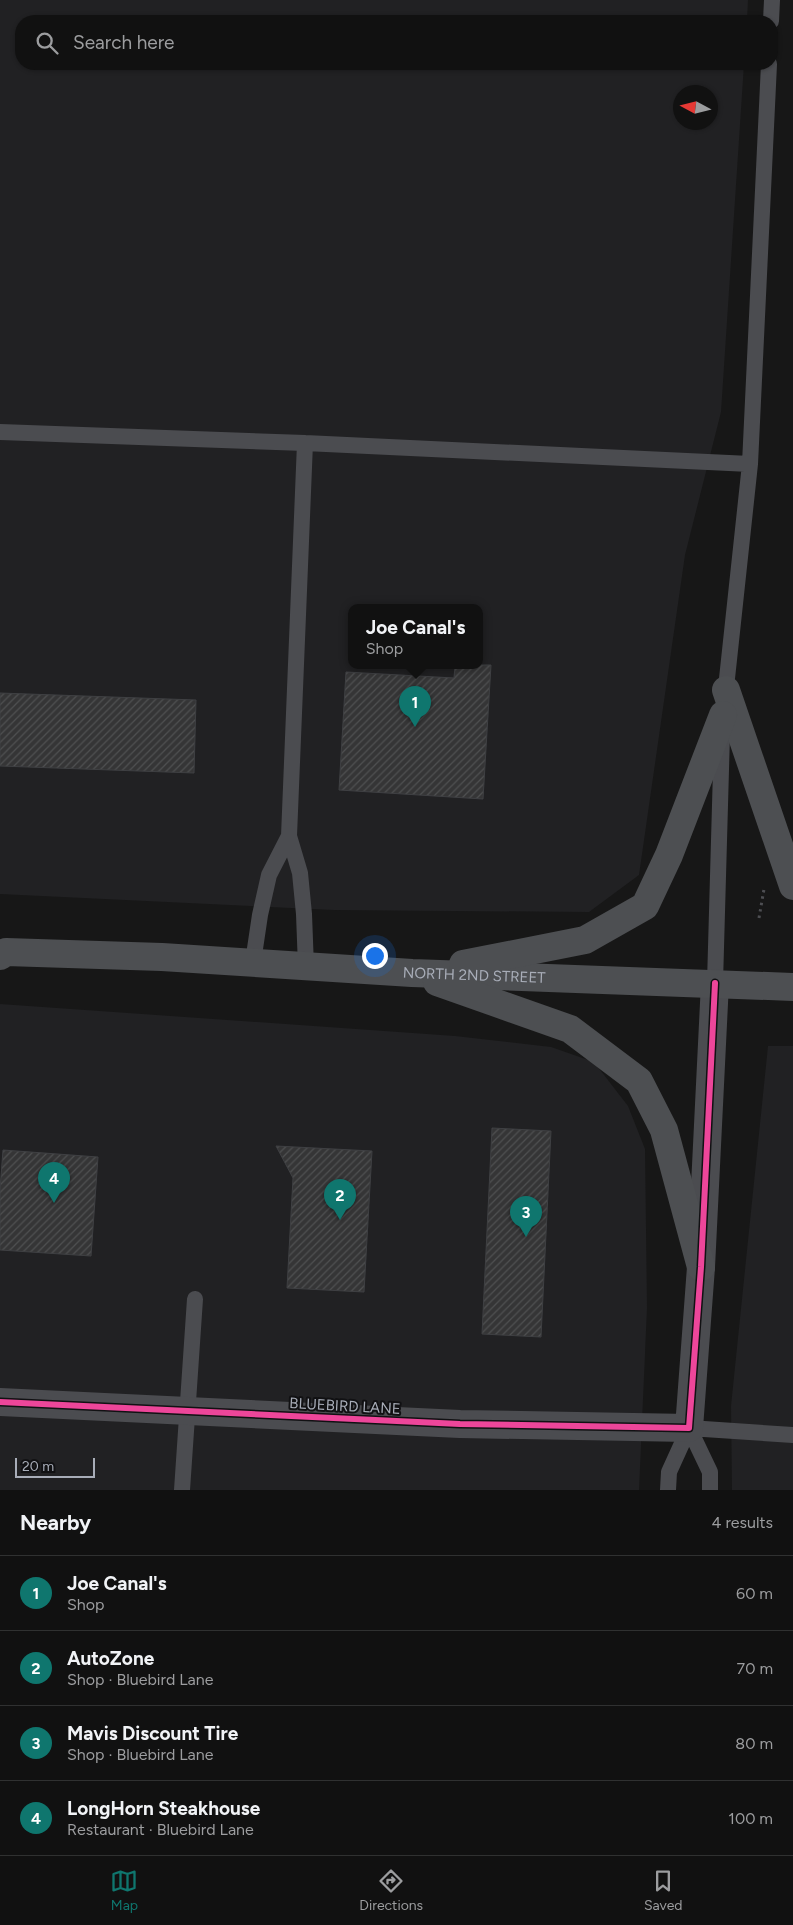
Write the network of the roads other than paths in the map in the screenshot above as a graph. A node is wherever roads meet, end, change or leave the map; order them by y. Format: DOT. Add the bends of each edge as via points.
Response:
graph roads {
  1 [pos="772,0"];
  2 [pos="771,15"];
  3 [pos="769,70"];
  4 [pos="0,432"];
  5 [pos="305,444"];
  6 [pos="750,464"];
  7 [pos="725,703"];
  8 [pos="288,836"];
  9 [pos="793,886"];
  10 [pos="2,951"];
  11 [pos="253,962"];
  12 [pos="306,967"];
  13 [pos="412,973"];
  14 [pos="715,983"];
  15 [pos="793,987"];
  16 [pos="701,1267"];
  17 [pos="195,1299"];
  18 [pos="0,1402"];
  19 [pos="188,1410"];
  20 [pos="689,1428"];
  21 [pos="793,1435"];
  22 [pos="182,1490"];
  23 [pos="668,1490"];
  24 [pos="710,1490"];
  1 -- 2 [label="lane"];
  3 -- 6 [label="lane"];
  4 -- 5 [label="lane"];
  5 -- 6 [label="lane"];
  5 -- 8 [label="lane"];
  6 -- 7 [label="lane"];
  7 -- 9 [label="main road"];
  7 -- 13 [label="main road" via="669,855 645,906 584,940"];
  7 -- 14 [label="lane"];
  8 -- 11 [label="lane" via="269,875"];
  8 -- 12 [label="lane" via="300,873"];
  10 -- 11 [label="main road, NORTH 2ND STREET"];
  11 -- 12 [label="main road, NORTH 2ND STREET"];
  12 -- 13 [label="main road, NORTH 2ND STREET"];
  13 -- 14 [label="main road, NORTH 2ND STREET"];
  13 -- 16 [label="main road" via="570,1029 639,1081 664,1130"];
  14 -- 15 [label="main road, NORTH 2ND STREET"];
  14 -- 16 [label="street"];
  16 -- 20 [label="street"];
  17 -- 19 [label="lane"];
  18 -- 19 [label="street, BLUEBIRD LANE"];
  19 -- 20 [label="street, BLUEBIRD LANE" via="460,1424"];
  19 -- 22 [label="lane"];
  20 -- 21 [label="lane"];
  20 -- 23 [label="lane" via="669,1472"];
  20 -- 24 [label="lane" via="710,1472"];
}
